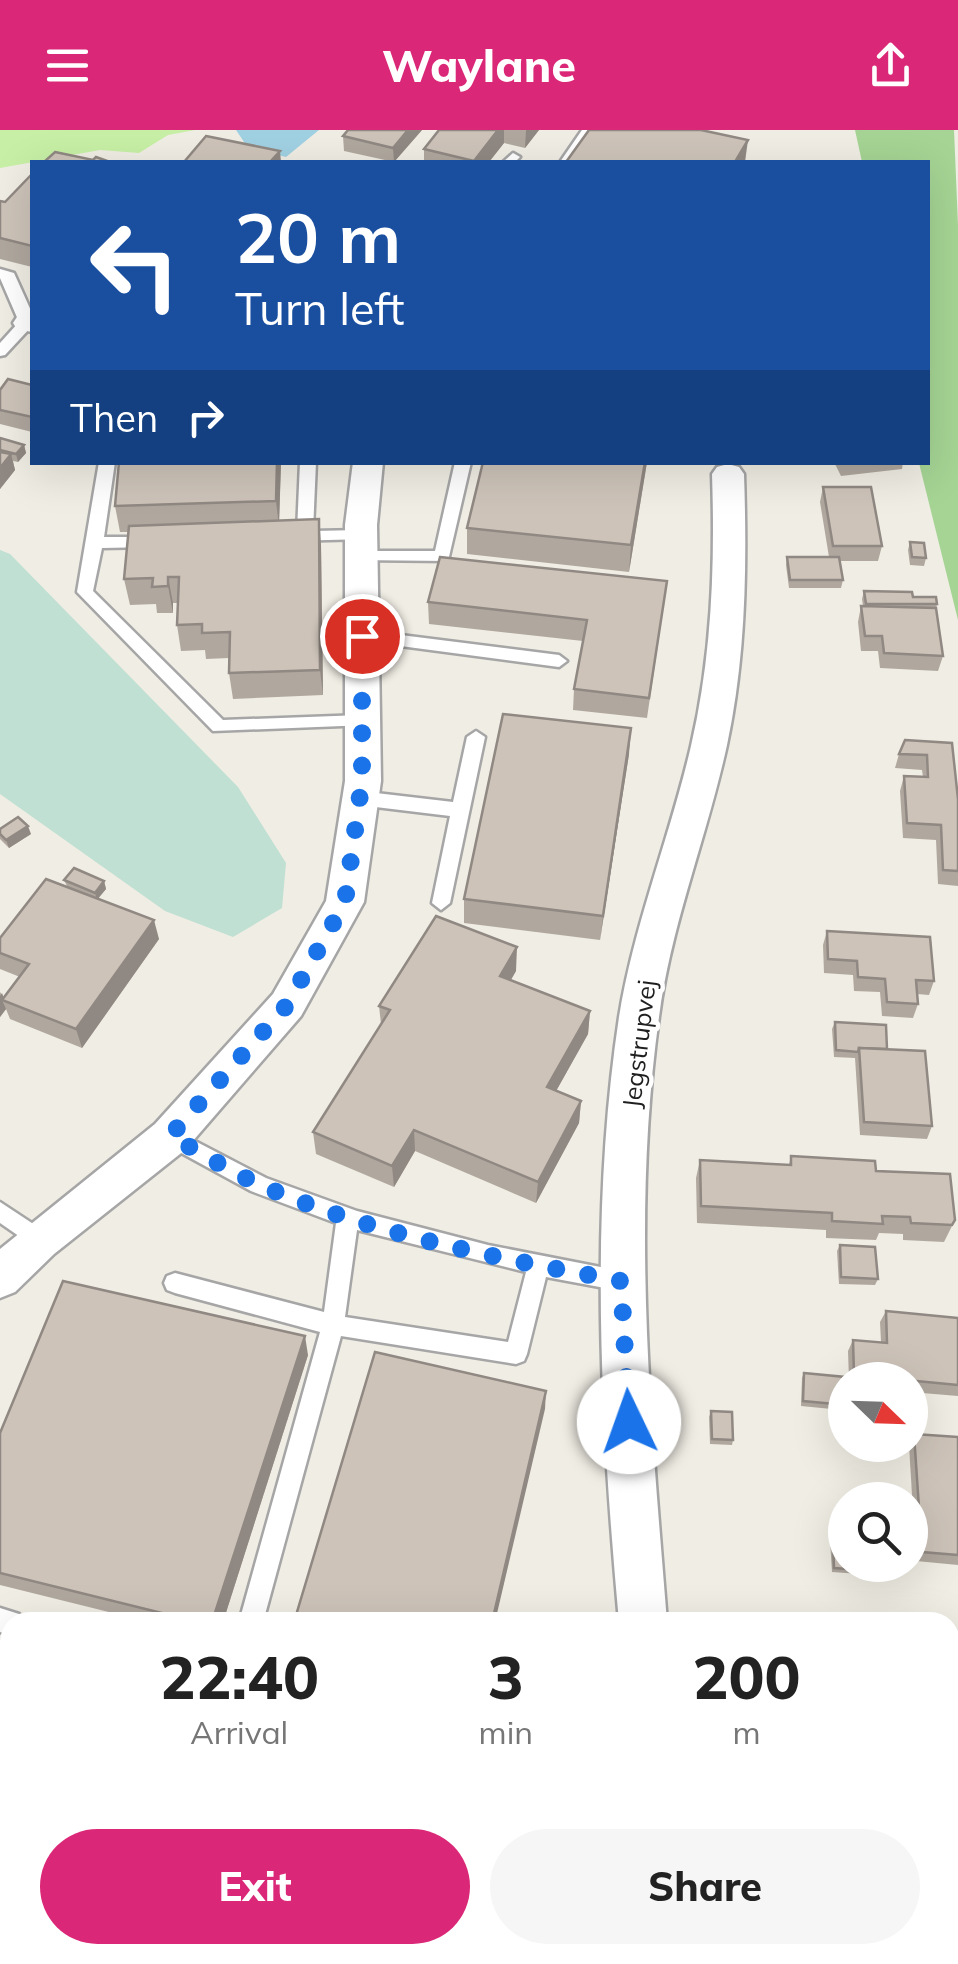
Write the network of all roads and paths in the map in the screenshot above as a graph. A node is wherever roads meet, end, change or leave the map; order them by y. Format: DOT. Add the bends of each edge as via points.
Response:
graph roads {
  1 [pos="589,130"];
  2 [pos="567,160"];
  3 [pos="0,273"];
  4 [pos="23,324"];
  5 [pos="0,352"];
  6 [pos="107,465"];
  7 [pos="308,465"];
  8 [pos="368,465"];
  9 [pos="462,465"];
  10 [pos="728,474"];
  11 [pos="306,536"];
  12 [pos="286,537"];
  13 [pos="171,541"];
  14 [pos="94,544"];
  15 [pos="361,545"];
  16 [pos="362,636"];
  17 [pos="559,660"];
  18 [pos="362,721"];
  19 [pos="476,737"];
  20 [pos="360,798"];
  21 [pos="460,810"];
  22 [pos="440,903"];
  23 [pos="170,1136"];
  24 [pos="0,1211"];
  25 [pos="347,1218"];
  26 [pos="39,1240"];
  27 [pos="538,1266"];
  28 [pos="0,1278"];
  29 [pos="621,1281"];
  30 [pos="176,1283"];
  31 [pos="333,1325"];
  32 [pos="254,1612"];
  33 [pos="642,1612"];
  1 -- 2 [label="lane"];
  3 -- 4 [label="lane" via="9,276"];
  4 -- 5 [label="lane"];
  6 -- 14 [label="lane"];
  7 -- 11 [label="lane"];
  8 -- 15 [label="street"];
  9 -- 15 [label="lane" via="442,557"];
  10 -- 29 [label="street, Jegstrupvej" via="728,649 701,780 660,909 639,1018"];
  11 -- 12 [label="lane"];
  11 -- 15 [label="lane"];
  13 -- 14 [label="lane"];
  14 -- 18 [label="lane" via="84,592 220,726"];
  15 -- 16 [label="street"];
  16 -- 17 [label="lane"];
  16 -- 18 [label="street"];
  18 -- 20 [label="street"];
  19 -- 21 [label="lane"];
  20 -- 21 [label="lane"];
  20 -- 23 [label="street" via="345,902 287,1005"];
  21 -- 22 [label="lane"];
  23 -- 25 [label="lane" via="270,1190"];
  23 -- 26 [label="street"];
  24 -- 26 [label="lane"];
  25 -- 27 [label="lane"];
  25 -- 31 [label="lane"];
  26 -- 28 [label="street"];
  27 -- 29 [label="lane"];
  27 -- 31 [label="lane" via="516,1354"];
  29 -- 33 [label="street, Jegstrupvej"];
  30 -- 31 [label="lane"];
  31 -- 32 [label="lane"];
}
